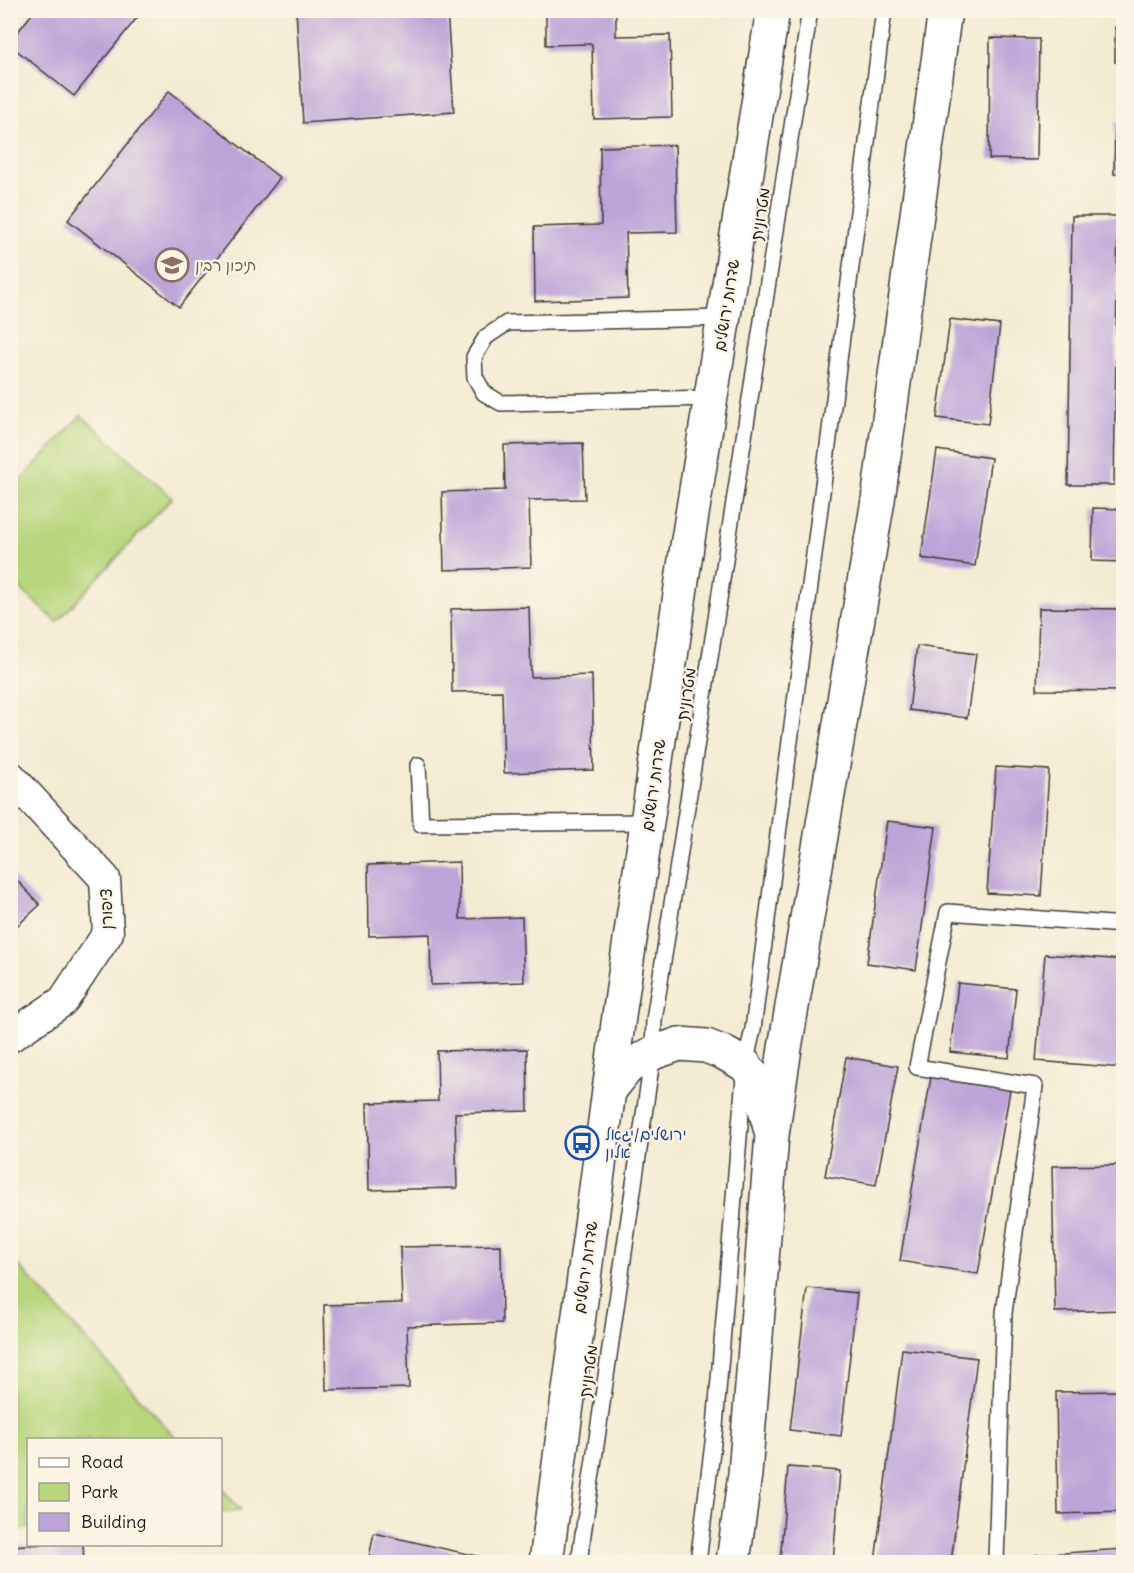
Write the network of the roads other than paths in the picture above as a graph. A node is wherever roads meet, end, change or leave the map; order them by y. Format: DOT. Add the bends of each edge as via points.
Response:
graph roads {
  1 [pos="773,10"];
  2 [pos="810,10"];
  3 [pos="884,10"];
  4 [pos="945,10"];
  5 [pos="724,318"];
  6 [pos="711,398"];
  7 [pos="418,765"];
  8 [pos="10,776"];
  9 [pos="648,822"];
  10 [pos="1124,925"];
  11 [pos="10,1037"];
  12 [pos="652,1053"];
  13 [pos="745,1065"];
  14 [pos="609,1091"];
  15 [pos="772,1135"];
  16 [pos="546,1563"];
  17 [pos="579,1563"];
  18 [pos="698,1563"];
  19 [pos="733,1563"];
  20 [pos="996,1563"];
  1 -- 5 [label="main road, שדרות ירושלים"];
  2 -- 12 [label="lane, מטרונית"];
  3 -- 13 [label="lane" via="753,1029"];
  4 -- 15 [label="main road" via="878,500"];
  5 -- 6 [label="main road, שדרות ירושלים"];
  5 -- 6 [label="lane" via="507,323 486,337 474,357 475,377 484,393 501,403"];
  6 -- 9 [label="main road, שדרות ירושלים"];
  7 -- 9 [label="lane" via="421,824"];
  8 -- 11 [label="street, ציפורן" via="105,879 108,933 63,1001"];
  9 -- 14 [label="main road, שדרות ירושלים"];
  10 -- 20 [label="lane" via="948,912 941,946 917,1067 1035,1086 1004,1312"];
  12 -- 13 [label="main road" via="679,1044 706,1046"];
  12 -- 14 [label="main road" via="628,1068"];
  12 -- 17 [label="lane, מטרונית"];
  13 -- 15 [label="main road" via="761,1093"];
  13 -- 18 [label="lane" via="715,1427"];
  14 -- 16 [label="main road, שדרות ירושלים"];
  15 -- 19 [label="main road" via="745,1474"];
}
